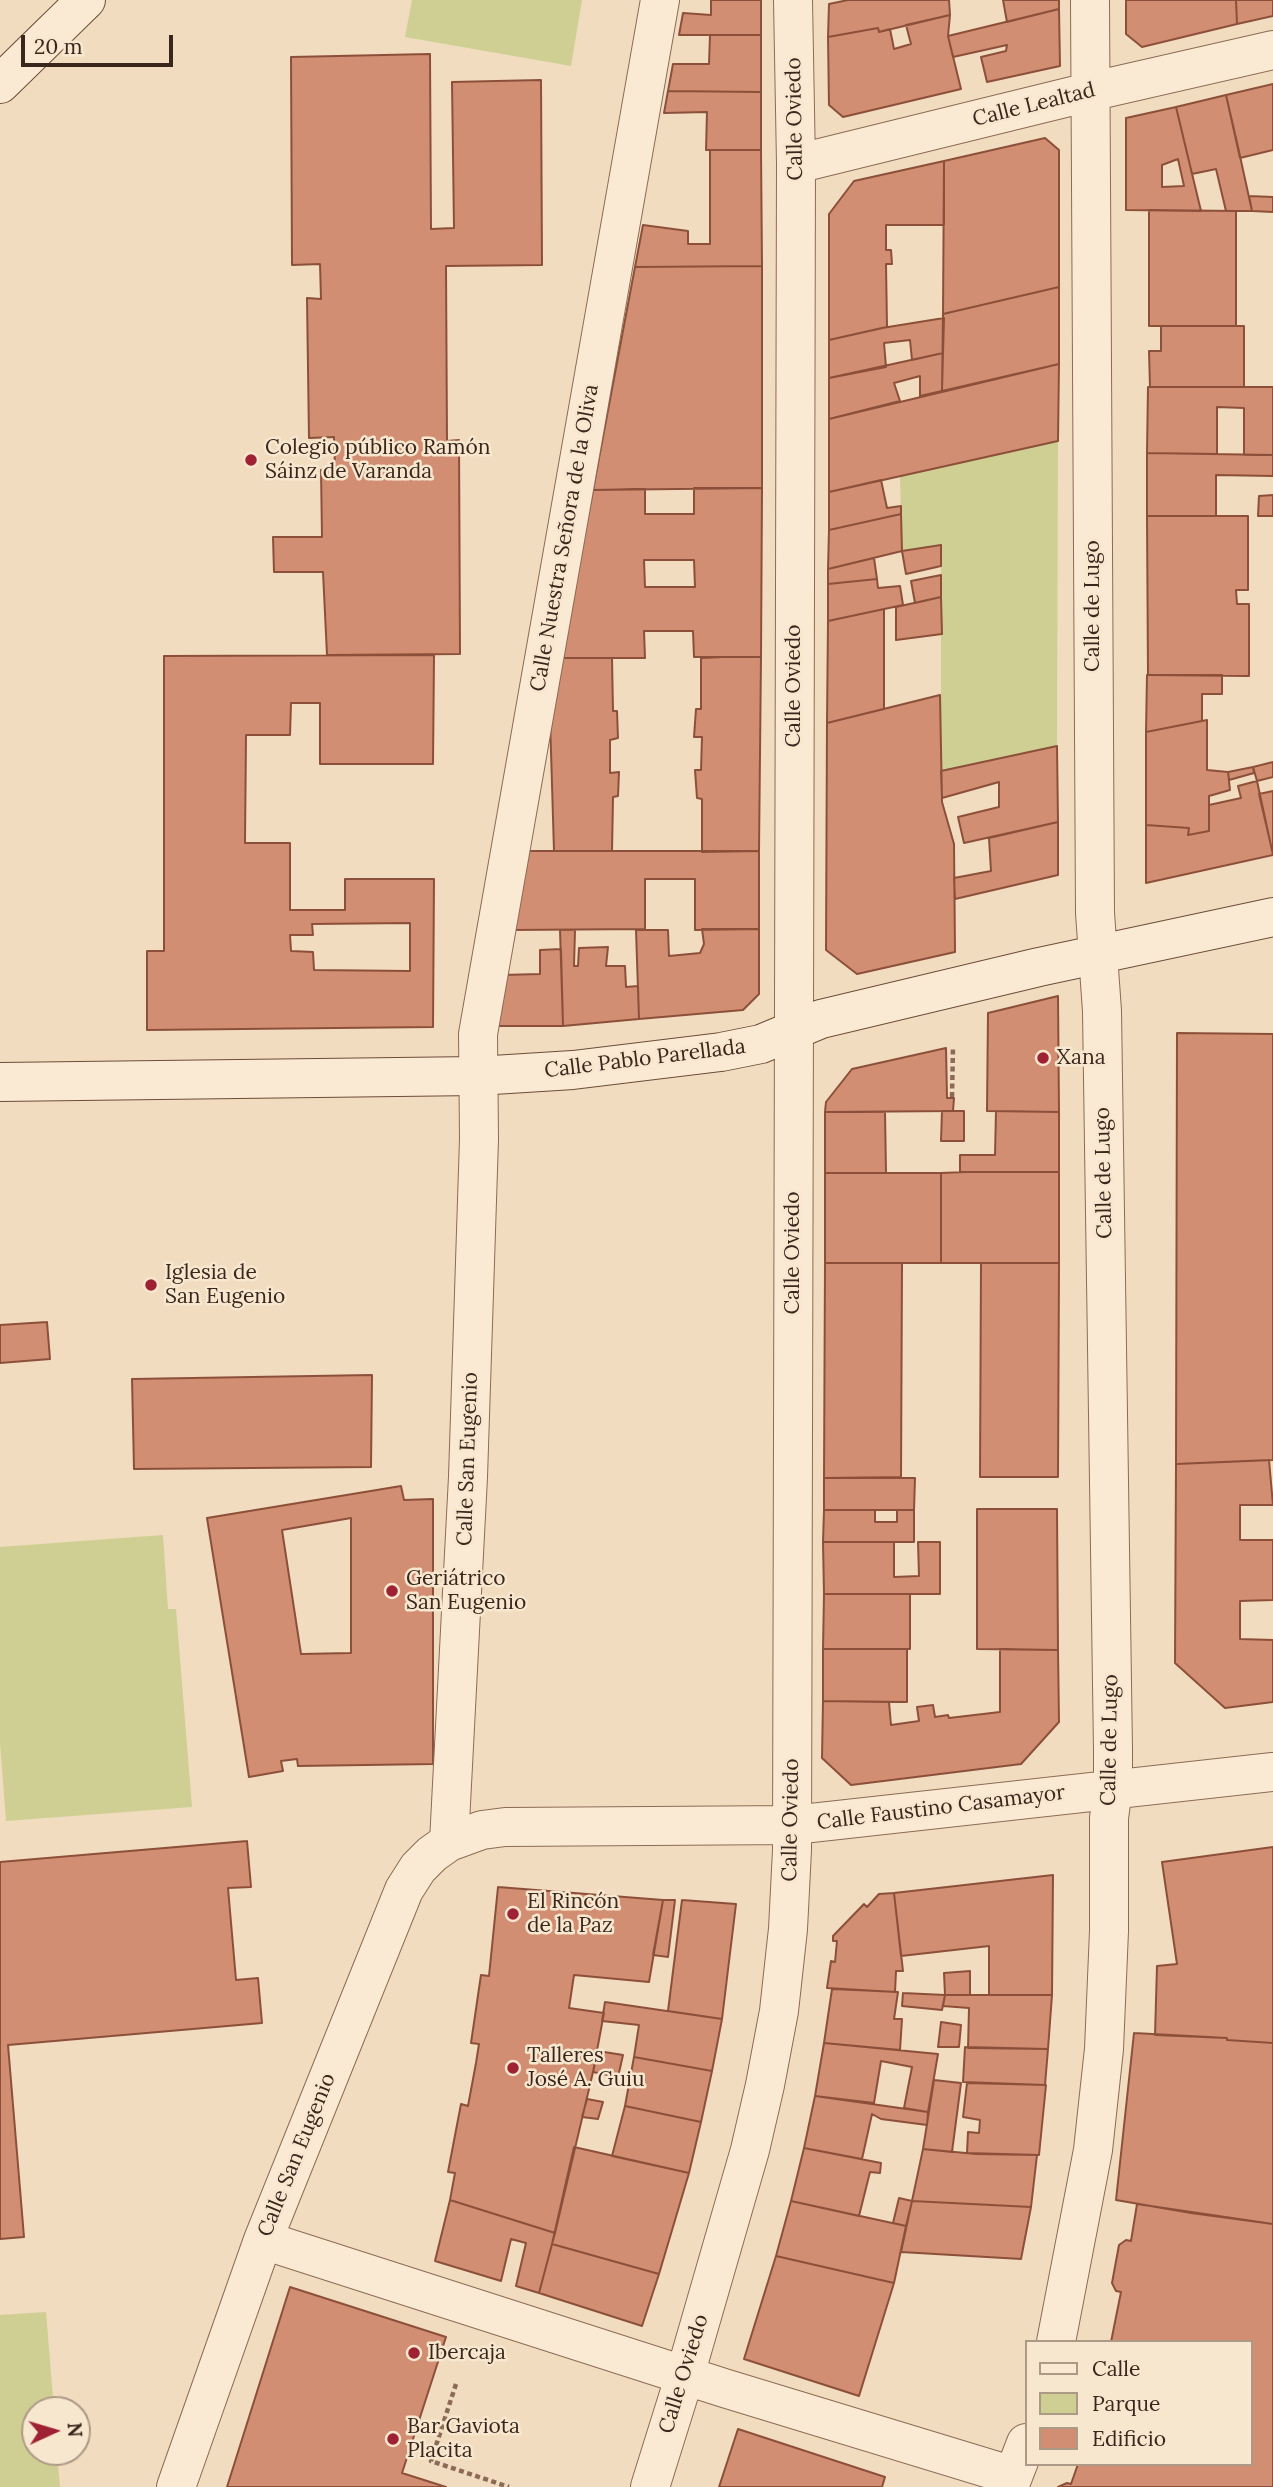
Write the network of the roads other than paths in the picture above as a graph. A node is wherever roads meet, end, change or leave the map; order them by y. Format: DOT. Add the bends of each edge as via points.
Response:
graph roads {
  1 [pos="86,0"];
  2 [pos="660,0"];
  3 [pos="793,0"];
  4 [pos="1090,0"];
  5 [pos="1273,50"];
  6 [pos="0,84"];
  7 [pos="1089,92"];
  8 [pos="796,164"];
  9 [pos="1273,917"];
  10 [pos="1098,955"];
  11 [pos="793,1031"];
  12 [pos="477,1076"];
  13 [pos="0,1082"];
  14 [pos="1273,1772"];
  15 [pos="1113,1788"];
  16 [pos="793,1825"];
  17 [pos="466,1836"];
  18 [pos="263,2240"];
  19 [pos="1056,2340"];
  20 [pos="685,2375"];
  21 [pos="1016,2469"];
  22 [pos="176,2487"];
  23 [pos="650,2487"];
  1 -- 6 [label="street"];
  2 -- 12 [label="street, Calle Nuestra Señora de la Oliva" via="478,1034"];
  3 -- 8 [label="street, Calle Oviedo"];
  4 -- 7 [label="street, Calle de Lugo"];
  5 -- 7 [label="street, Calle Lealtad"];
  7 -- 8 [label="street, Calle Lealtad"];
  7 -- 10 [label="street, Calle de Lugo"];
  8 -- 11 [label="street, Calle Oviedo"];
  9 -- 10 [label="street, Calle Pablo Parellada"];
  10 -- 11 [label="street, Calle Pablo Parellada" via="821,1019"];
  10 -- 15 [label="street, Calle de Lugo"];
  11 -- 12 [label="street, Calle Pablo Parellada" via="761,1044 721,1052"];
  11 -- 16 [label="street, Calle Oviedo"];
  12 -- 13 [label="street, Calle Pablo Parellada"];
  12 -- 17 [label="street, Calle San Eugenio"];
  14 -- 15 [label="street, Calle Faustino Casamayor"];
  15 -- 16 [label="street, Calle Faustino Casamayor"];
  15 -- 19 [label="street, Calle de Lugo" via="1104,2049 1093,2150"];
  16 -- 17 [label="street, Calle Faustino Casamayor" via="526,1826"];
  16 -- 20 [label="street, Calle Oviedo" via="788,1929 765,2085"];
  17 -- 18 [label="street, Calle San Eugenio" via="432,1854 404,1890"];
  18 -- 20 [label="street"];
  18 -- 22 [label="street, Calle San Eugenio"];
  20 -- 21 [label="street"];
  20 -- 23 [label="street, Calle Oviedo"];
}
